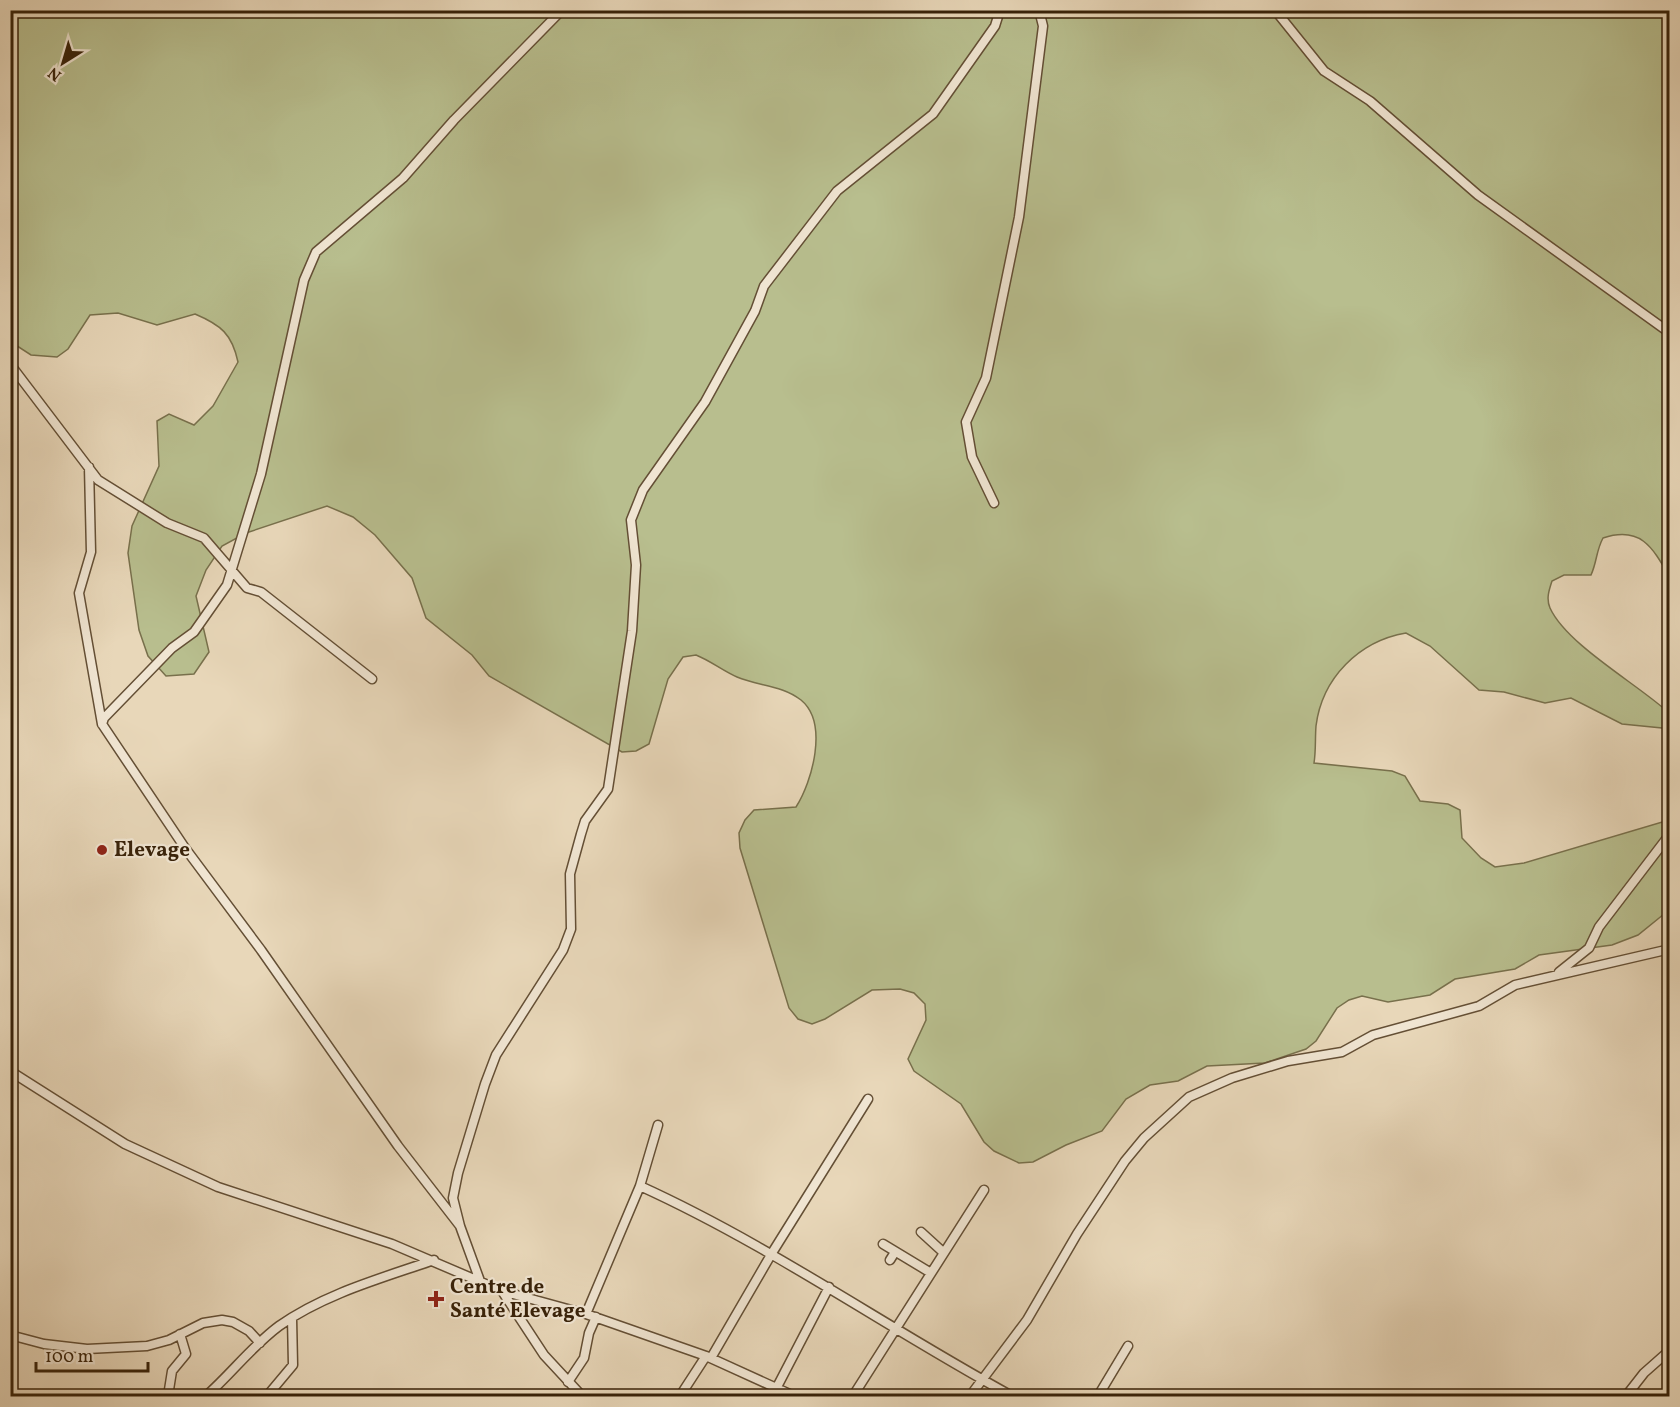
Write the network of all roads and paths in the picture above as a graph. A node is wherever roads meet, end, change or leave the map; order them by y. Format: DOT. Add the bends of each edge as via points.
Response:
graph roads {
  1 [pos="562,10"];
  2 [pos="1000,10"];
  3 [pos="1039,10"];
  4 [pos="1275,10"];
  5 [pos="1670,333"];
  6 [pos="10,361"];
  7 [pos="89,467"];
  8 [pos="994,503"];
  9 [pos="231,571"];
  10 [pos="372,679"];
  11 [pos="102,724"];
  12 [pos="1670,834"];
  13 [pos="1670,949"];
  14 [pos="1557,974"];
  15 [pos="10,1071"];
  16 [pos="868,1099"];
  17 [pos="658,1125"];
  18 [pos="640,1186"];
  19 [pos="984,1191"];
  20 [pos="460,1226"];
  21 [pos="921,1232"];
  22 [pos="883,1244"];
  23 [pos="772,1253"];
  24 [pos="944,1253"];
  25 [pos="434,1260"];
  26 [pos="931,1273"];
  27 [pos="480,1281"];
  28 [pos="829,1287"];
  29 [pos="502,1291"];
  30 [pos="586,1314"];
  31 [pos="596,1317"];
  32 [pos="292,1318"];
  33 [pos="895,1327"];
  34 [pos="180,1334"];
  35 [pos="10,1335"];
  36 [pos="260,1343"];
  37 [pos="1128,1346"];
  38 [pos="1670,1350"];
  39 [pos="708,1357"];
  40 [pos="982,1379"];
  41 [pos="568,1382"];
  42 [pos="777,1387"];
  43 [pos="168,1396"];
  44 [pos="206,1396"];
  45 [pos="267,1396"];
  46 [pos="582,1396"];
  47 [pos="680,1396"];
  48 [pos="794,1396"];
  49 [pos="853,1396"];
  50 [pos="970,1396"];
  51 [pos="1012,1396"];
  52 [pos="1098,1396"];
  53 [pos="1626,1396"];
  1 -- 9 [label="street" via="403,178 315,252 304,280 261,474"];
  2 -- 20 [label="street" via="995,26 933,114 837,191 764,286 755,311 705,402 643,490 631,520 636,565 632,632 608,789 585,821 581,834 570,874 571,929 563,950 496,1055 485,1084 453,1198"];
  3 -- 8 [label="street" via="1043,26 1019,217 986,378 966,422 972,457"];
  4 -- 5 [label="street" via="1324,71 1370,101 1478,195"];
  6 -- 7 [label="street"];
  7 -- 9 [label="street" via="98,480 167,523 204,538"];
  7 -- 11 [label="street" via="91,552 79,593"];
  9 -- 10 [label="street" via="247,588 261,592"];
  9 -- 11 [label="street" via="227,585 194,632 172,648"];
  11 -- 20 [label="street" via="398,1146"];
  12 -- 14 [label="street" via="1599,927 1589,948"];
  13 -- 14 [label="street"];
  14 -- 40 [label="street" via="1515,986 1479,1006 1373,1035 1342,1052 1298,1059 1212,1084 1189,1098 1144,1138 1125,1161 1027,1320"];
  15 -- 25 [label="street" via="125,1144 218,1187"];
  16 -- 23 [label="street"];
  17 -- 18 [label="street"];
  18 -- 23 [label="street" via="700,1213"];
  18 -- 30 [label="street"];
  19 -- 24 [label="street"];
  20 -- 27 [label="street"];
  21 -- 24 [label="street"];
  22 -- 26 [label="street" via="893,1256"];
  23 -- 28 [label="street"];
  23 -- 39 [label="street"];
  24 -- 26 [label="street"];
  25 -- 27 [label="street"];
  25 -- 32 [label="street" via="354,1288"];
  26 -- 33 [label="street"];
  27 -- 29 [label="street"];
  28 -- 33 [label="street"];
  28 -- 42 [label="street"];
  29 -- 30 [label="street"];
  29 -- 41 [label="street" via="544,1355"];
  30 -- 31 [label="street"];
  31 -- 39 [label="street"];
  31 -- 41 [label="street" via="584,1358"];
  32 -- 36 [label="street"];
  32 -- 45 [label="street" via="293,1365"];
  33 -- 40 [label="street"];
  33 -- 49 [label="street"];
  34 -- 35 [label="street" via="147,1346 87,1349"];
  34 -- 36 [label="street" via="203,1323 222,1320 249,1331"];
  34 -- 43 [label="street" via="186,1354 172,1371"];
  36 -- 44 [label="street"];
  37 -- 52 [label="street"];
  38 -- 53 [label="street"];
  39 -- 42 [label="street"];
  39 -- 47 [label="street"];
  40 -- 50 [label="street"];
  40 -- 51 [label="street"];
  41 -- 46 [label="street"];
  42 -- 48 [label="street"];
}
